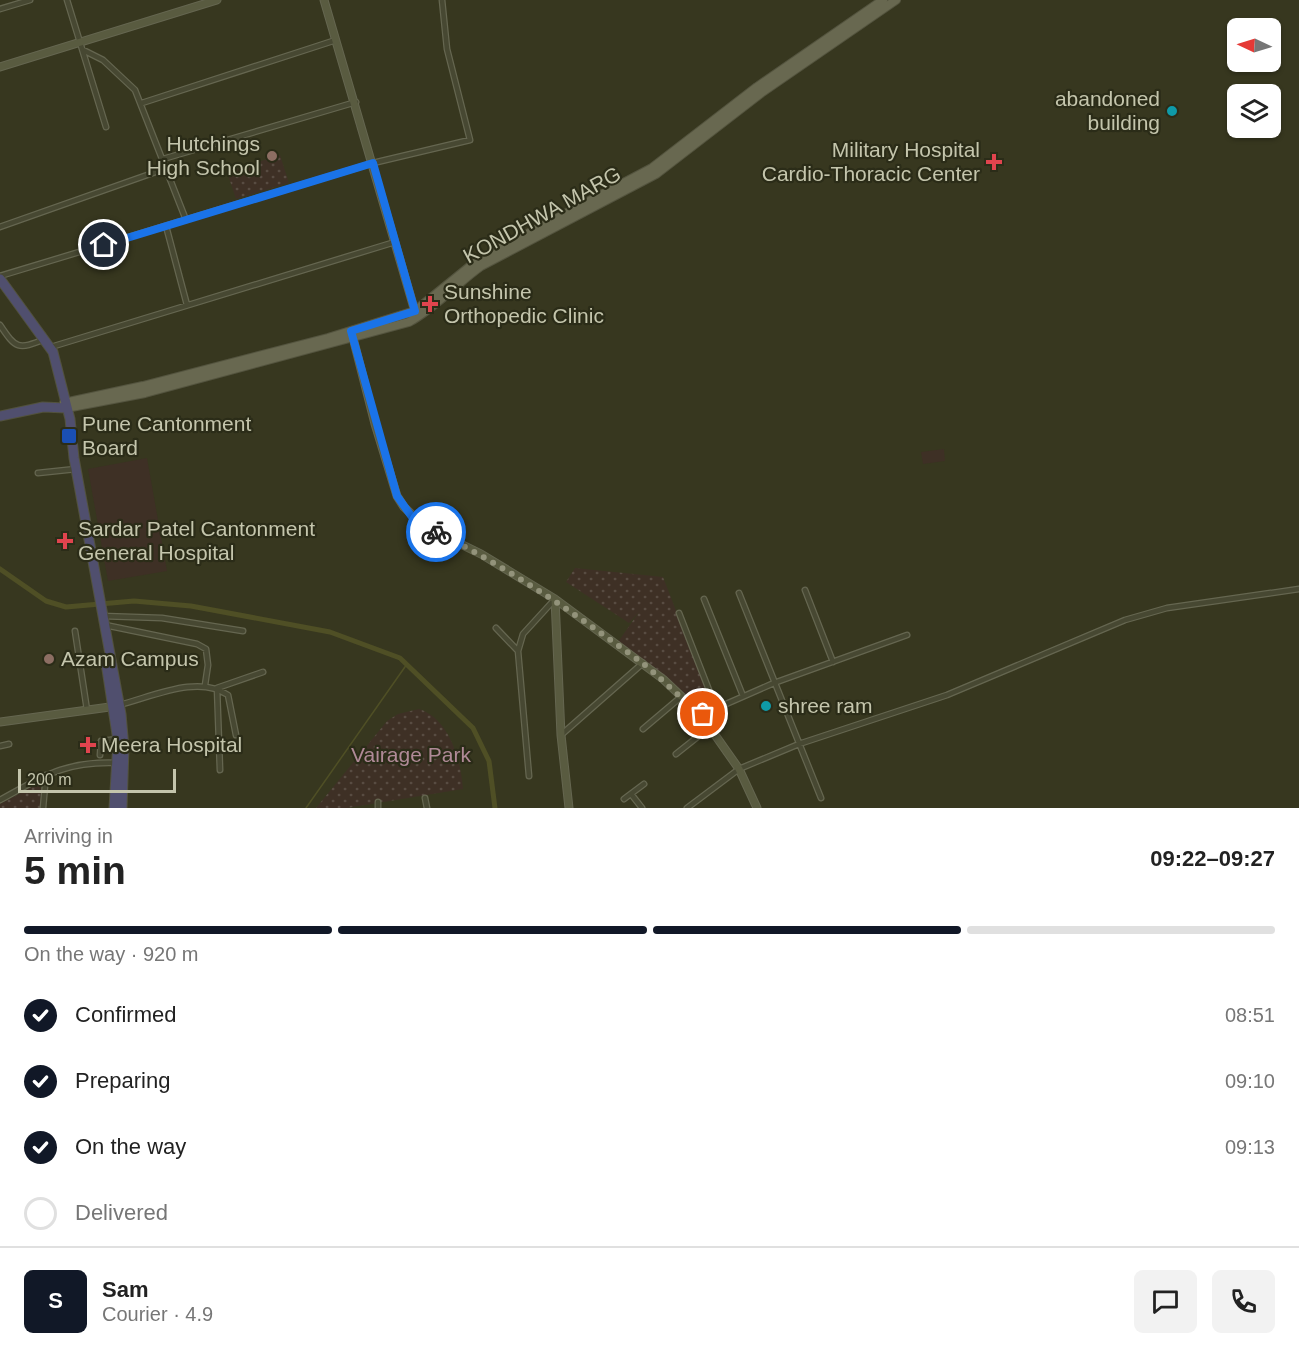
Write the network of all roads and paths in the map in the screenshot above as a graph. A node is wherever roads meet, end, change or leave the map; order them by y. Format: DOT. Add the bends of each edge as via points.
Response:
graph roads {
  1 [pos="30,0"];
  2 [pos="67,0"];
  3 [pos="217,0"];
  4 [pos="324,0"];
  5 [pos="442,0"];
  6 [pos="883,0"];
  7 [pos="896,0"];
  8 [pos="0,9"];
  9 [pos="855,24"];
  10 [pos="338,39"];
  11 [pos="82,46"];
  12 [pos="0,67"];
  13 [pos="356,102"];
  14 [pos="142,103"];
  15 [pos="106,128"];
  16 [pos="163,159"];
  17 [pos="373,163"];
  18 [pos="167,168"];
  19 [pos="186,220"];
  20 [pos="166,226"];
  21 [pos="0,227"];
  22 [pos="395,242"];
  23 [pos="0,278"];
  24 [pos="187,305"];
  25 [pos="416,314"];
  26 [pos="0,325"];
  27 [pos="352,335"];
  28 [pos="48,343"];
  29 [pos="63,405"];
  30 [pos="43,407"];
  31 [pos="0,416"];
  32 [pos="71,430"];
  33 [pos="76,469"];
  34 [pos="38,473"];
  35 [pos="1299,589"];
  36 [pos="805,590"];
  37 [pos="739,593"];
  38 [pos="555,599"];
  39 [pos="704,599"];
  40 [pos="679,613"];
  41 [pos="103,620"];
  42 [pos="496,628"];
  43 [pos="243,631"];
  44 [pos="75,632"];
  45 [pos="907,635"];
  46 [pos="518,651"];
  47 [pos="833,662"];
  48 [pos="643,663"];
  49 [pos="263,672"];
  50 [pos="774,683"];
  51 [pos="206,685"];
  52 [pos="217,687"];
  53 [pos="682,696"];
  54 [pos="743,696"];
  55 [pos="116,706"];
  56 [pos="716,708"];
  57 [pos="87,710"];
  58 [pos="701,715"];
  59 [pos="0,722"];
  60 [pos="710,727"];
  61 [pos="643,729"];
  62 [pos="236,735"];
  63 [pos="561,735"];
  64 [pos="120,741"];
  65 [pos="9,744"];
  66 [pos="799,744"];
  67 [pos="0,746"];
  68 [pos="676,754"];
  69 [pos="100,755"];
  70 [pos="117,763"];
  71 [pos="739,769"];
  72 [pos="220,770"];
  73 [pos="46,775"];
  74 [pos="529,776"];
  75 [pos="644,784"];
  76 [pos="631,794"];
  77 [pos="425,798"];
  78 [pos="821,798"];
  79 [pos="624,799"];
  80 [pos="0,800"];
  81 [pos="43,808"];
  82 [pos="114,808"];
  83 [pos="122,808"];
  84 [pos="427,808"];
  85 [pos="569,808"];
  86 [pos="642,808"];
  87 [pos="687,808"];
  88 [pos="756,808"];
  1 -- 8 [label="street"];
  2 -- 11 [label="street"];
  3 -- 11 [label="street"];
  4 -- 10 [label="street"];
  5 -- 17 [label="street" via="447,49 470,140"];
  6 -- 9 [label="main road, KONDHWA MARG"];
  7 -- 9 [label="main road, KONDHWA MARG"];
  9 -- 25 [label="main road, KONDHWA MARG" via="757,87 652,168 478,260"];
  10 -- 13 [label="street"];
  10 -- 14 [label="street"];
  11 -- 12 [label="street"];
  11 -- 14 [label="street" via="119,73"];
  11 -- 15 [label="street"];
  13 -- 16 [label="street"];
  13 -- 17 [label="street"];
  14 -- 16 [label="street"];
  16 -- 18 [label="street"];
  17 -- 19 [label="street"];
  17 -- 22 [label="street"];
  18 -- 19 [label="street"];
  18 -- 21 [label="street"];
  19 -- 20 [label="street"];
  20 -- 23 [label="street"];
  20 -- 24 [label="street"];
  22 -- 24 [label="street"];
  22 -- 25 [label="street"];
  23 -- 28 [label="highway"];
  24 -- 28 [label="street"];
  25 -- 27 [label="main road, KONDHWA MARG"];
  26 -- 28 [label="street" via="14,345"];
  27 -- 29 [label="main road, KONDHWA MARG" via="132,392"];
  27 -- 38 [label="street" via="378,435 404,507 424,526 481,554"];
  28 -- 29 [label="highway"];
  29 -- 30 [label="highway"];
  29 -- 32 [label="highway"];
  30 -- 31 [label="highway"];
  30 -- 32 [label="highway" via="62,412"];
  32 -- 33 [label="highway"];
  33 -- 34 [label="street"];
  33 -- 41 [label="highway"];
  35 -- 66 [label="street" via="1167,608 1125,620 947,695"];
  36 -- 47 [label="street"];
  37 -- 50 [label="street"];
  38 -- 46 [label="street" via="523,634"];
  38 -- 48 [label="street"];
  38 -- 63 [label="street"];
  39 -- 54 [label="street"];
  40 -- 56 [label="street"];
  41 -- 43 [label="street" via="162,618"];
  41 -- 51 [label="street" via="206,649"];
  41 -- 55 [label="highway" via="101,628"];
  42 -- 46 [label="street"];
  44 -- 57 [label="street"];
  45 -- 47 [label="street"];
  46 -- 74 [label="street"];
  47 -- 50 [label="street"];
  48 -- 53 [label="street"];
  48 -- 63 [label="street"];
  49 -- 52 [label="street"];
  50 -- 54 [label="street"];
  50 -- 66 [label="street"];
  51 -- 52 [label="street"];
  51 -- 55 [label="street"];
  52 -- 62 [label="street" via="228,695"];
  52 -- 72 [label="street"];
  53 -- 58 [label="street"];
  53 -- 61 [label="street"];
  54 -- 56 [label="street"];
  55 -- 57 [label="street"];
  55 -- 64 [label="highway"];
  56 -- 58 [label="street"];
  57 -- 59 [label="street"];
  58 -- 60 [label="street"];
  60 -- 68 [label="street"];
  60 -- 71 [label="street"];
  63 -- 85 [label="street"];
  64 -- 69 [label="street" via="101,741"];
  64 -- 70 [label="highway"];
  64 -- 83 [label="highway"];
  65 -- 67 [label="street"];
  66 -- 71 [label="street"];
  66 -- 78 [label="street"];
  70 -- 73 [label="street" via="78,764"];
  70 -- 82 [label="highway"];
  71 -- 87 [label="street"];
  71 -- 88 [label="street"];
  73 -- 80 [label="street"];
  73 -- 81 [label="street"];
  75 -- 76 [label="street"];
  76 -- 79 [label="street"];
  76 -- 86 [label="street"];
  77 -- 84 [label="street"];
}
